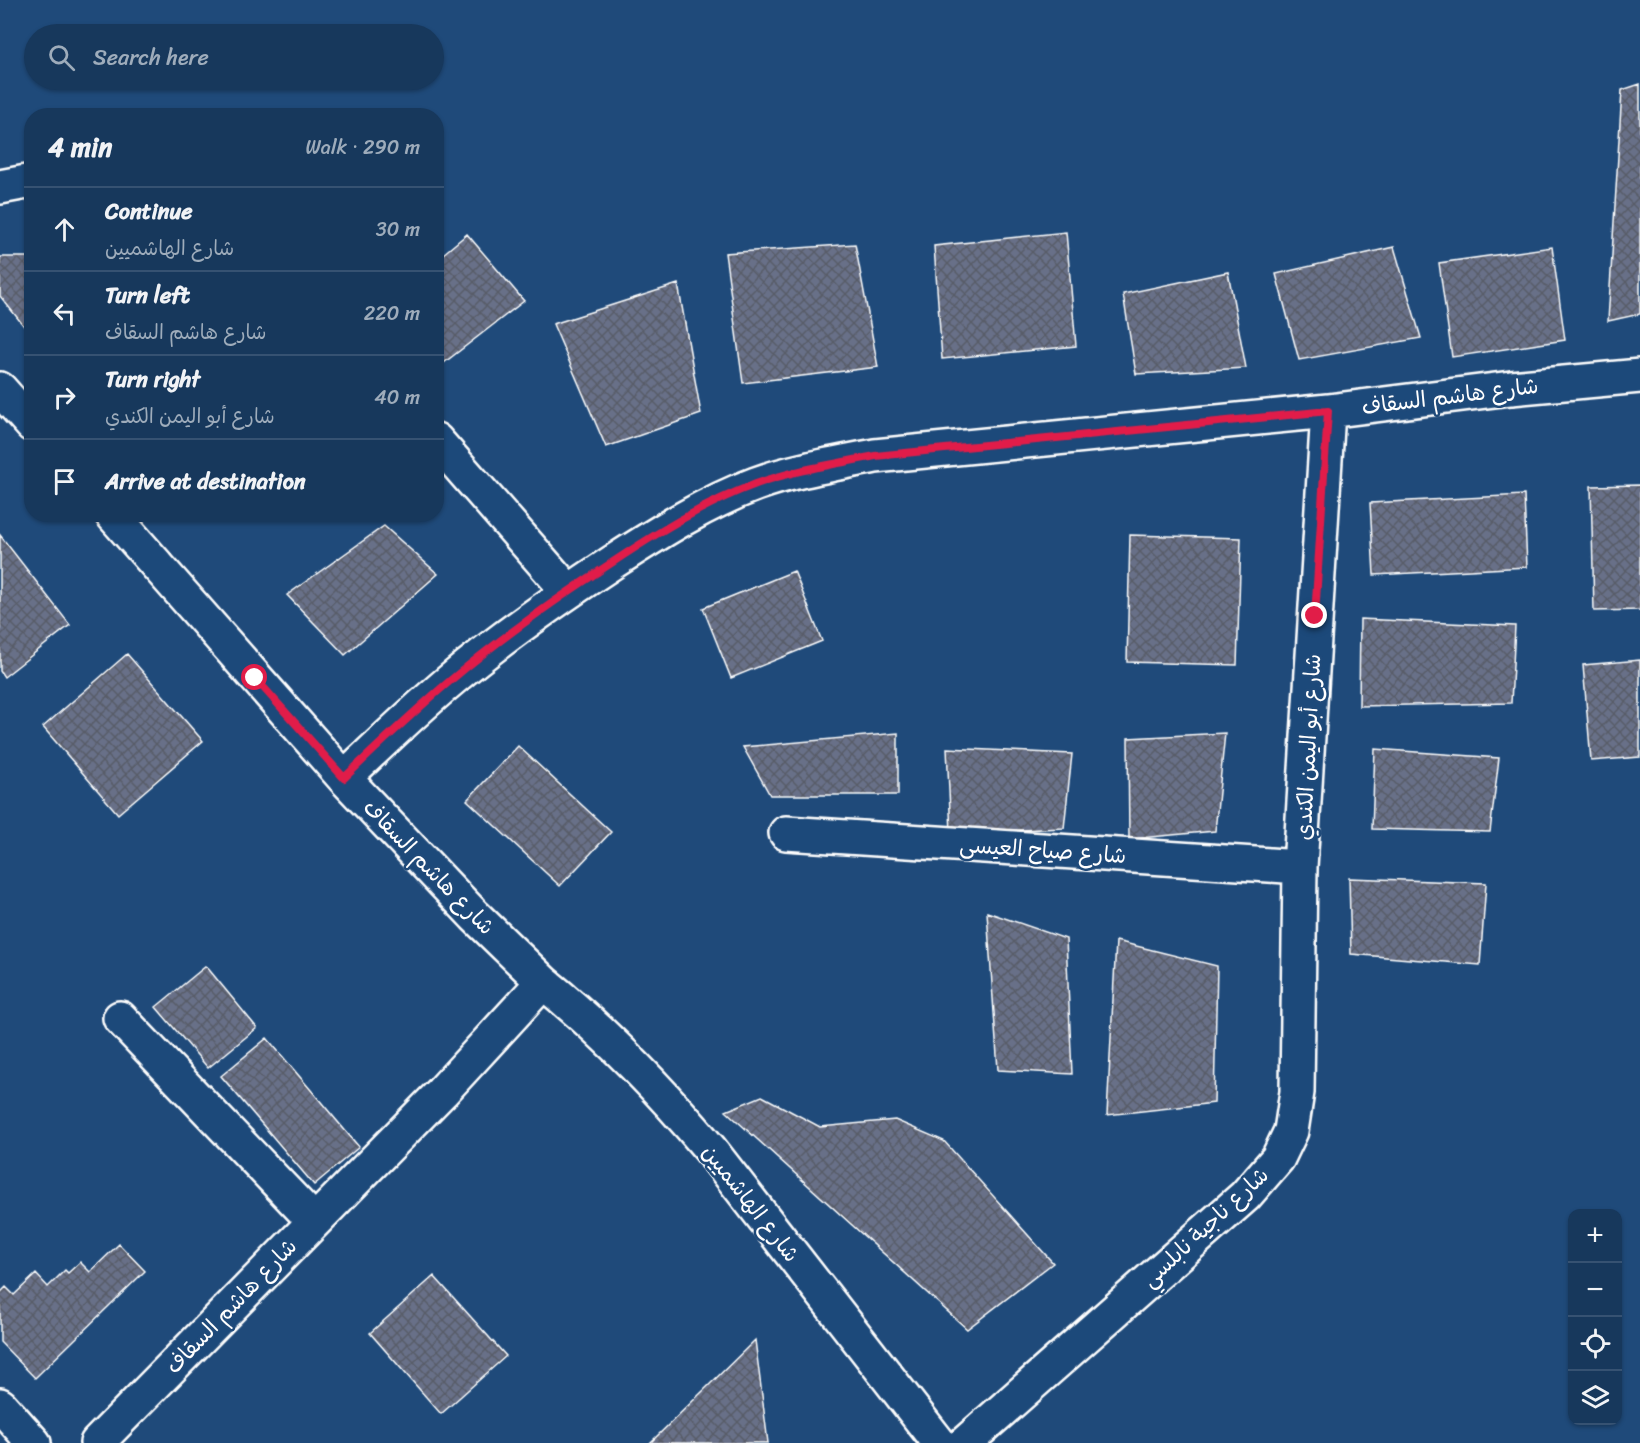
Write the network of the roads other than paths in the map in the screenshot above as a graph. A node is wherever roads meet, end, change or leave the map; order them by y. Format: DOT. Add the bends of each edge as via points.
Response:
graph roads {
  1 [pos="24,182"];
  2 [pos="0,187"];
  3 [pos="1640,376"];
  4 [pos="1328,411"];
  5 [pos="444,449"];
  6 [pos="119,522"];
  7 [pos="568,591"];
  8 [pos="344,778"];
  9 [pos="786,833"];
  10 [pos="1300,867"];
  11 [pos="543,982"];
  12 [pos="120,1018"];
  13 [pos="314,1221"];
  14 [pos="0,1405"];
  15 [pos="34,1443"];
  16 [pos="96,1443"];
  17 [pos="939,1443"];
  18 [pos="965,1443"];
  1 -- 2 [label="street"];
  3 -- 4 [label="street, شارع هاشم السقاف"];
  4 -- 7 [label="street, شارع هاشم السقاف" via="875,456 812,468 756,484 702,509"];
  4 -- 10 [label="street, شارع أبو اليمن الكندي"];
  5 -- 7 [label="street"];
  6 -- 8 [label="street"];
  7 -- 8 [label="street, شارع هاشم السقاف" via="451,680"];
  8 -- 11 [label="street, شارع هاشم السقاف"];
  9 -- 10 [label="street, شارع صياح العيسى"];
  10 -- 18 [label="street, شارع ناجية نابلسي" via="1297,1092 1292,1131 1278,1158 1245,1196"];
  11 -- 13 [label="street, شارع هاشم السقاف" via="442,1092"];
  11 -- 17 [label="street, شارع الهاشميين" via="615,1044 672,1103"];
  12 -- 13 [label="street"];
  13 -- 16 [label="street, شارع هاشم السقاف"];
  14 -- 15 [label="street"];
}
